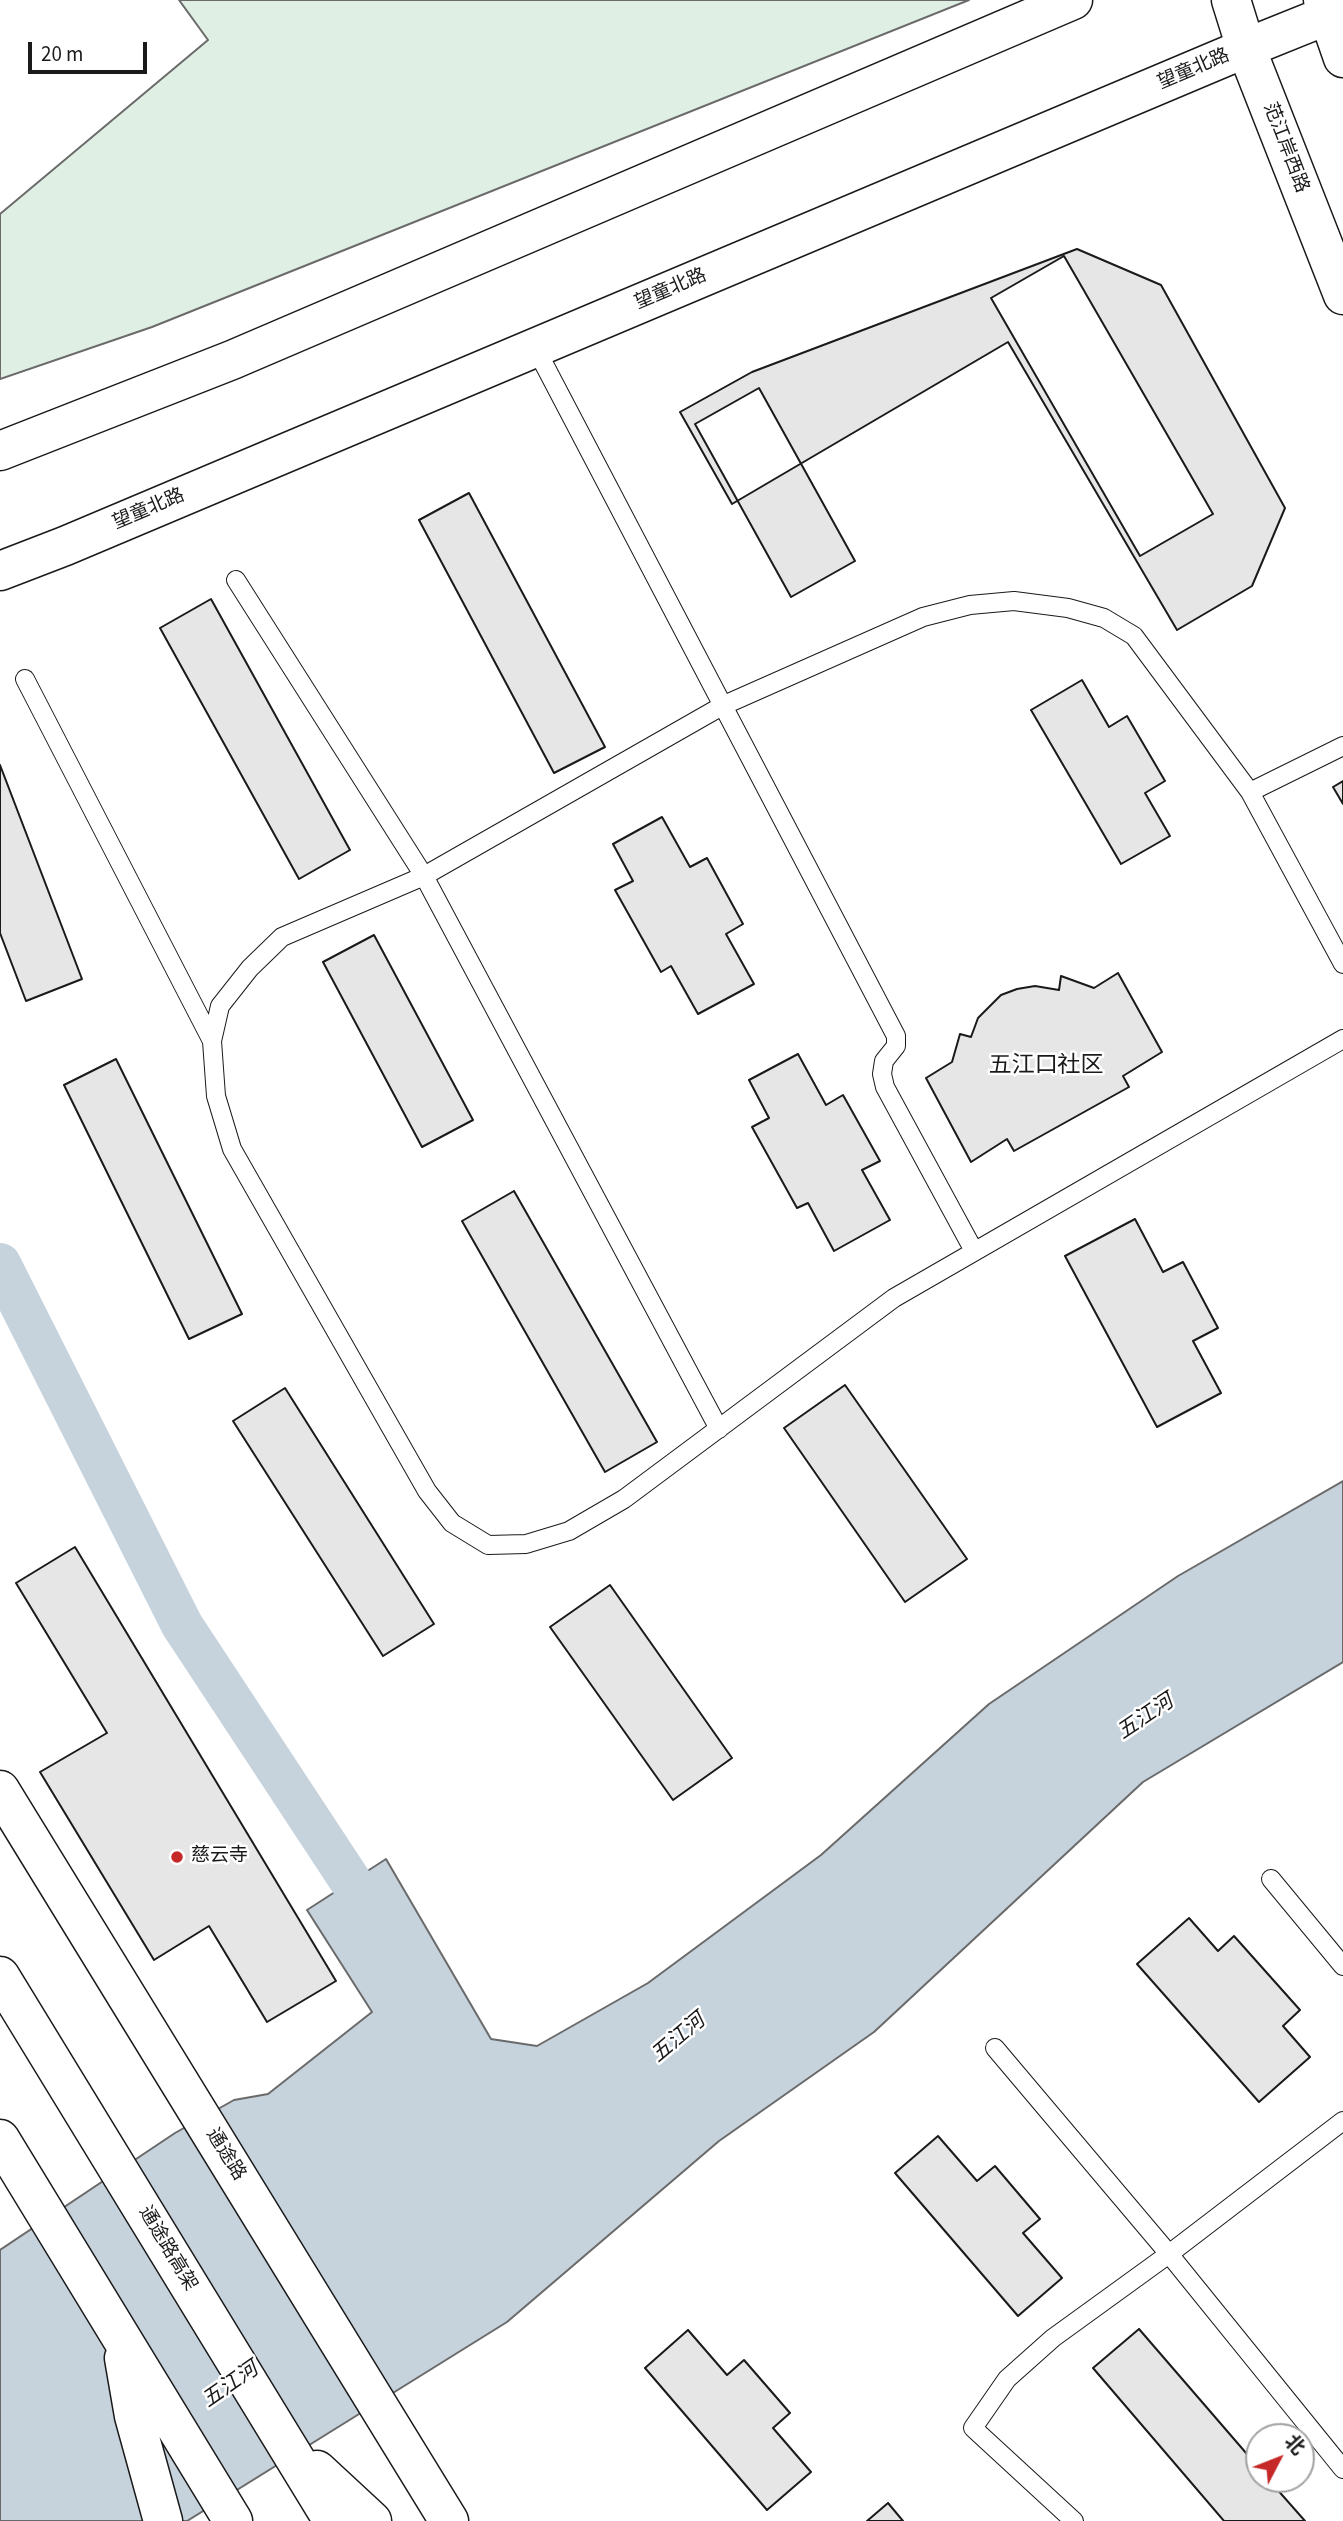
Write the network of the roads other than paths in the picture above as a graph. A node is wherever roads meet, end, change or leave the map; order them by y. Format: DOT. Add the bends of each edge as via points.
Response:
graph roads {
  1 [pos="1073,0"];
  2 [pos="1231,0"];
  3 [pos="1332,8"];
  4 [pos="1246,48"];
  5 [pos="1343,58"];
  6 [pos="1343,295"];
  7 [pos="535,347"];
  8 [pos="0,451"];
  9 [pos="0,571"];
  10 [pos="236,580"];
  11 [pos="25,679"];
  12 [pos="722,706"];
  13 [pos="1343,746"];
  14 [pos="1250,792"];
  15 [pos="424,876"];
  16 [pos="1343,964"];
  17 [pos="1343,1039"];
  18 [pos="212,1041"];
  19 [pos="974,1251"];
  20 [pos="719,1429"];
  21 [pos="0,1790"];
  22 [pos="1271,1879"];
  23 [pos="1343,1966"];
  24 [pos="0,1976"];
  25 [pos="995,2048"];
  26 [pos="1343,2121"];
  27 [pos="0,2139"];
  28 [pos="0,2149"];
  29 [pos="1170,2254"];
  30 [pos="122,2353"];
  31 [pos="282,2437"];
  32 [pos="1343,2469"];
  33 [pos="220,2516"];
  34 [pos="163,2521"];
  35 [pos="333,2521"];
  36 [pos="372,2521"];
  37 [pos="449,2521"];
  38 [pos="1074,2521"];
  1 -- 8 [label="main road" via="232,360"];
  2 -- 4 [label="main road, 范江岸西路"];
  3 -- 4 [label="main road, 望童北路"];
  3 -- 5 [label="main road"];
  4 -- 6 [label="main road, 范江岸西路"];
  4 -- 7 [label="main road, 望童北路"];
  7 -- 9 [label="main road, 望童北路"];
  7 -- 12 [label="lane"];
  10 -- 15 [label="lane"];
  11 -- 18 [label="lane"];
  12 -- 14 [label="lane" via="923,617 970,605 1014,601 1068,608 1104,618 1134,636"];
  12 -- 15 [label="lane"];
  12 -- 19 [label="lane" via="896,1036 896,1046 884,1060 885,1087"];
  13 -- 14 [label="lane"];
  14 -- 16 [label="lane"];
  15 -- 18 [label="lane" via="282,937 220,1006"];
  15 -- 20 [label="lane"];
  17 -- 19 [label="lane"];
  18 -- 20 [label="lane" via="216,1096 232,1149 427,1491 452,1523 488,1545 526,1544 569,1531 624,1499"];
  19 -- 20 [label="lane" via="894,1298"];
  21 -- 37 [label="main road, 通途路"];
  22 -- 23 [label="lane"];
  24 -- 31 [label="main road, 通途路高架"];
  25 -- 29 [label="lane"];
  26 -- 29 [label="lane"];
  27 -- 30 [label="main road"];
  28 -- 30 [label="main road"];
  29 -- 32 [label="lane"];
  29 -- 38 [label="lane" via="1053,2338 1007,2379 973,2428"];
  30 -- 33 [label="main road"];
  30 -- 34 [label="main road"];
  31 -- 35 [label="main road, 通途路高架"];
  31 -- 36 [label="main road"];
}
